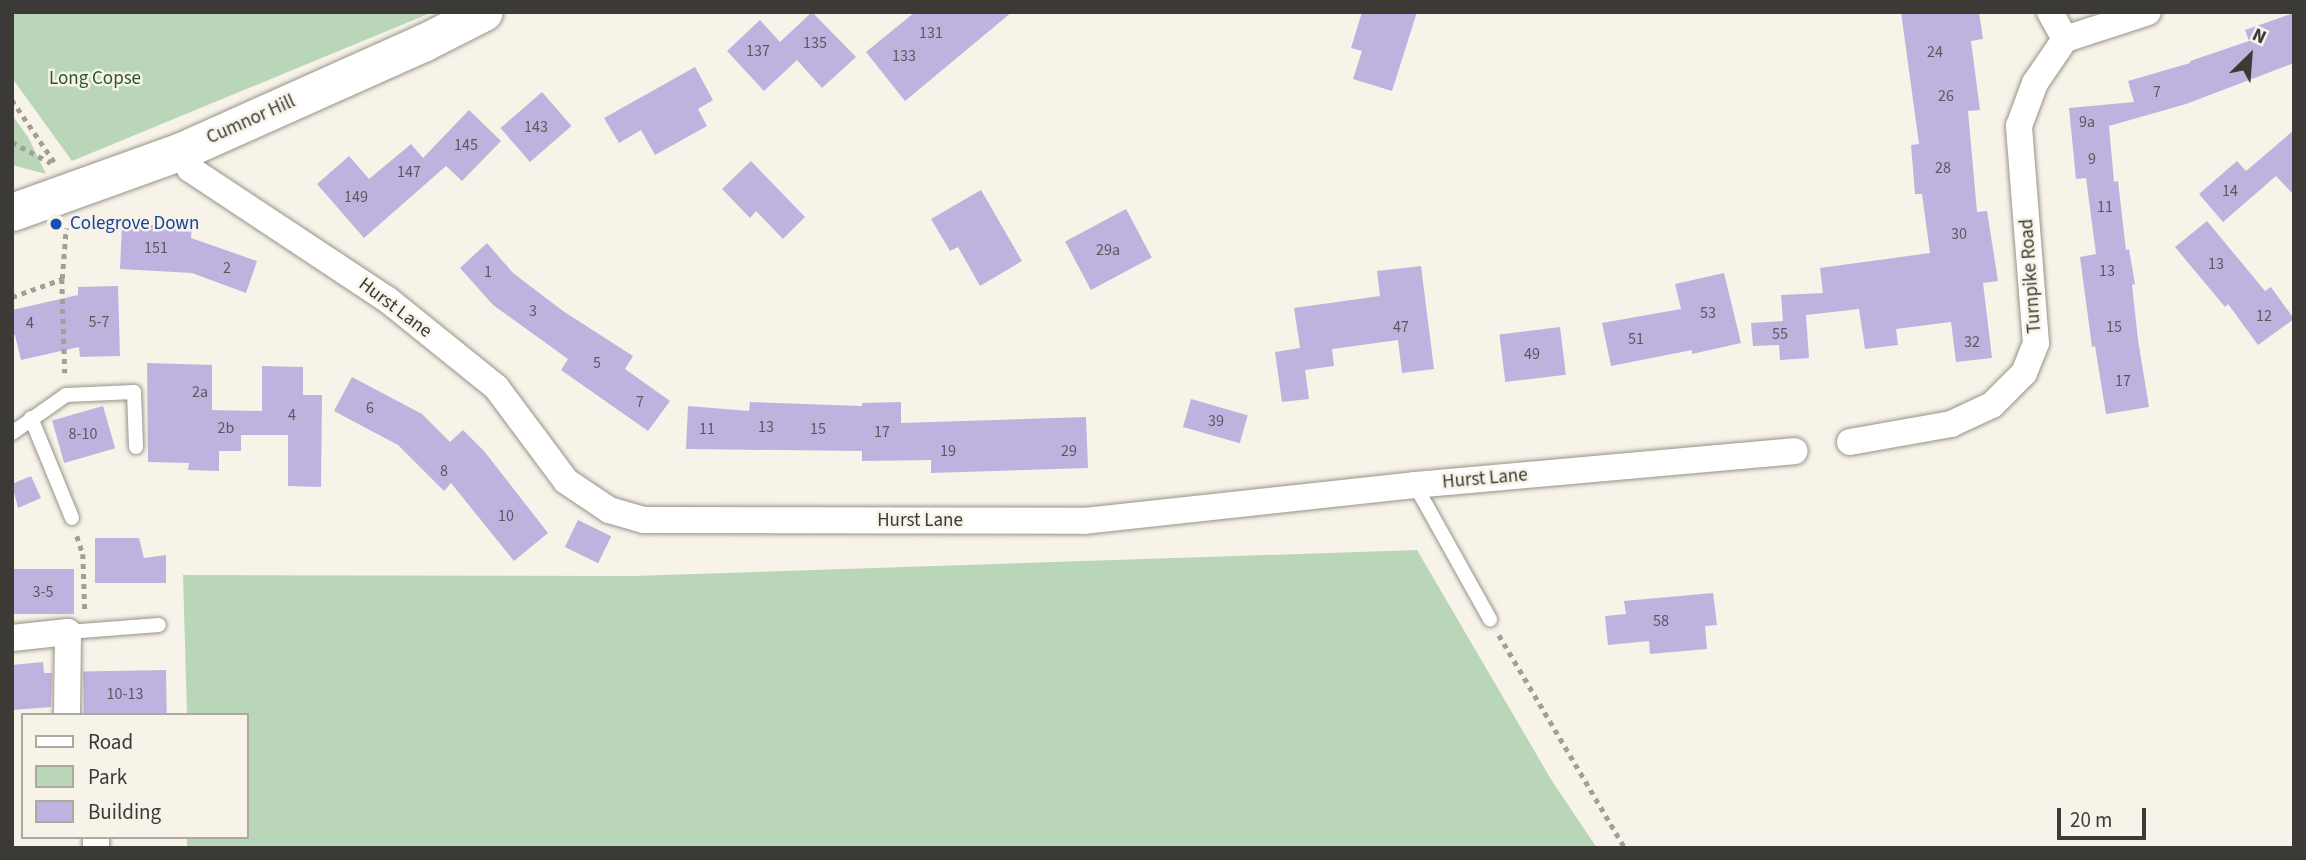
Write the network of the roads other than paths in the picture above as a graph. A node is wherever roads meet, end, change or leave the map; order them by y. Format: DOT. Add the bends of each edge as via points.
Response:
graph roads {
  1 [pos="484,12"];
  2 [pos="2050,12"];
  3 [pos="2148,12"];
  4 [pos="2065,38"];
  5 [pos="181,150"];
  6 [pos="12,212"];
  7 [pos="31,418"];
  8 [pos="12,433"];
  9 [pos="1850,442"];
  10 [pos="136,447"];
  11 [pos="1794,451"];
  12 [pos="1415,485"];
  13 [pos="72,518"];
  14 [pos="1490,619"];
  15 [pos="159,625"];
  16 [pos="77,631"];
  17 [pos="12,638"];
  18 [pos="67,713"];
  1 -- 5 [label="street, Cumnor Hill"];
  2 -- 4 [label="street"];
  3 -- 4 [label="street"];
  4 -- 9 [label="street, Turnpike Road" via="2035,83 2019,126 2036,343 2024,373 1992,405 1951,424"];
  5 -- 6 [label="street, Cumnor Hill"];
  5 -- 12 [label="street, Hurst Lane" via="190,169 388,300 496,387 566,481 609,510 644,520 1084,522"];
  7 -- 8 [label="lane"];
  7 -- 10 [label="lane" via="66,395 134,392"];
  7 -- 13 [label="lane"];
  11 -- 12 [label="street, Hurst Lane"];
  12 -- 14 [label="lane"];
  15 -- 16 [label="lane"];
  16 -- 17 [label="street"];
  16 -- 18 [label="street"];
}
